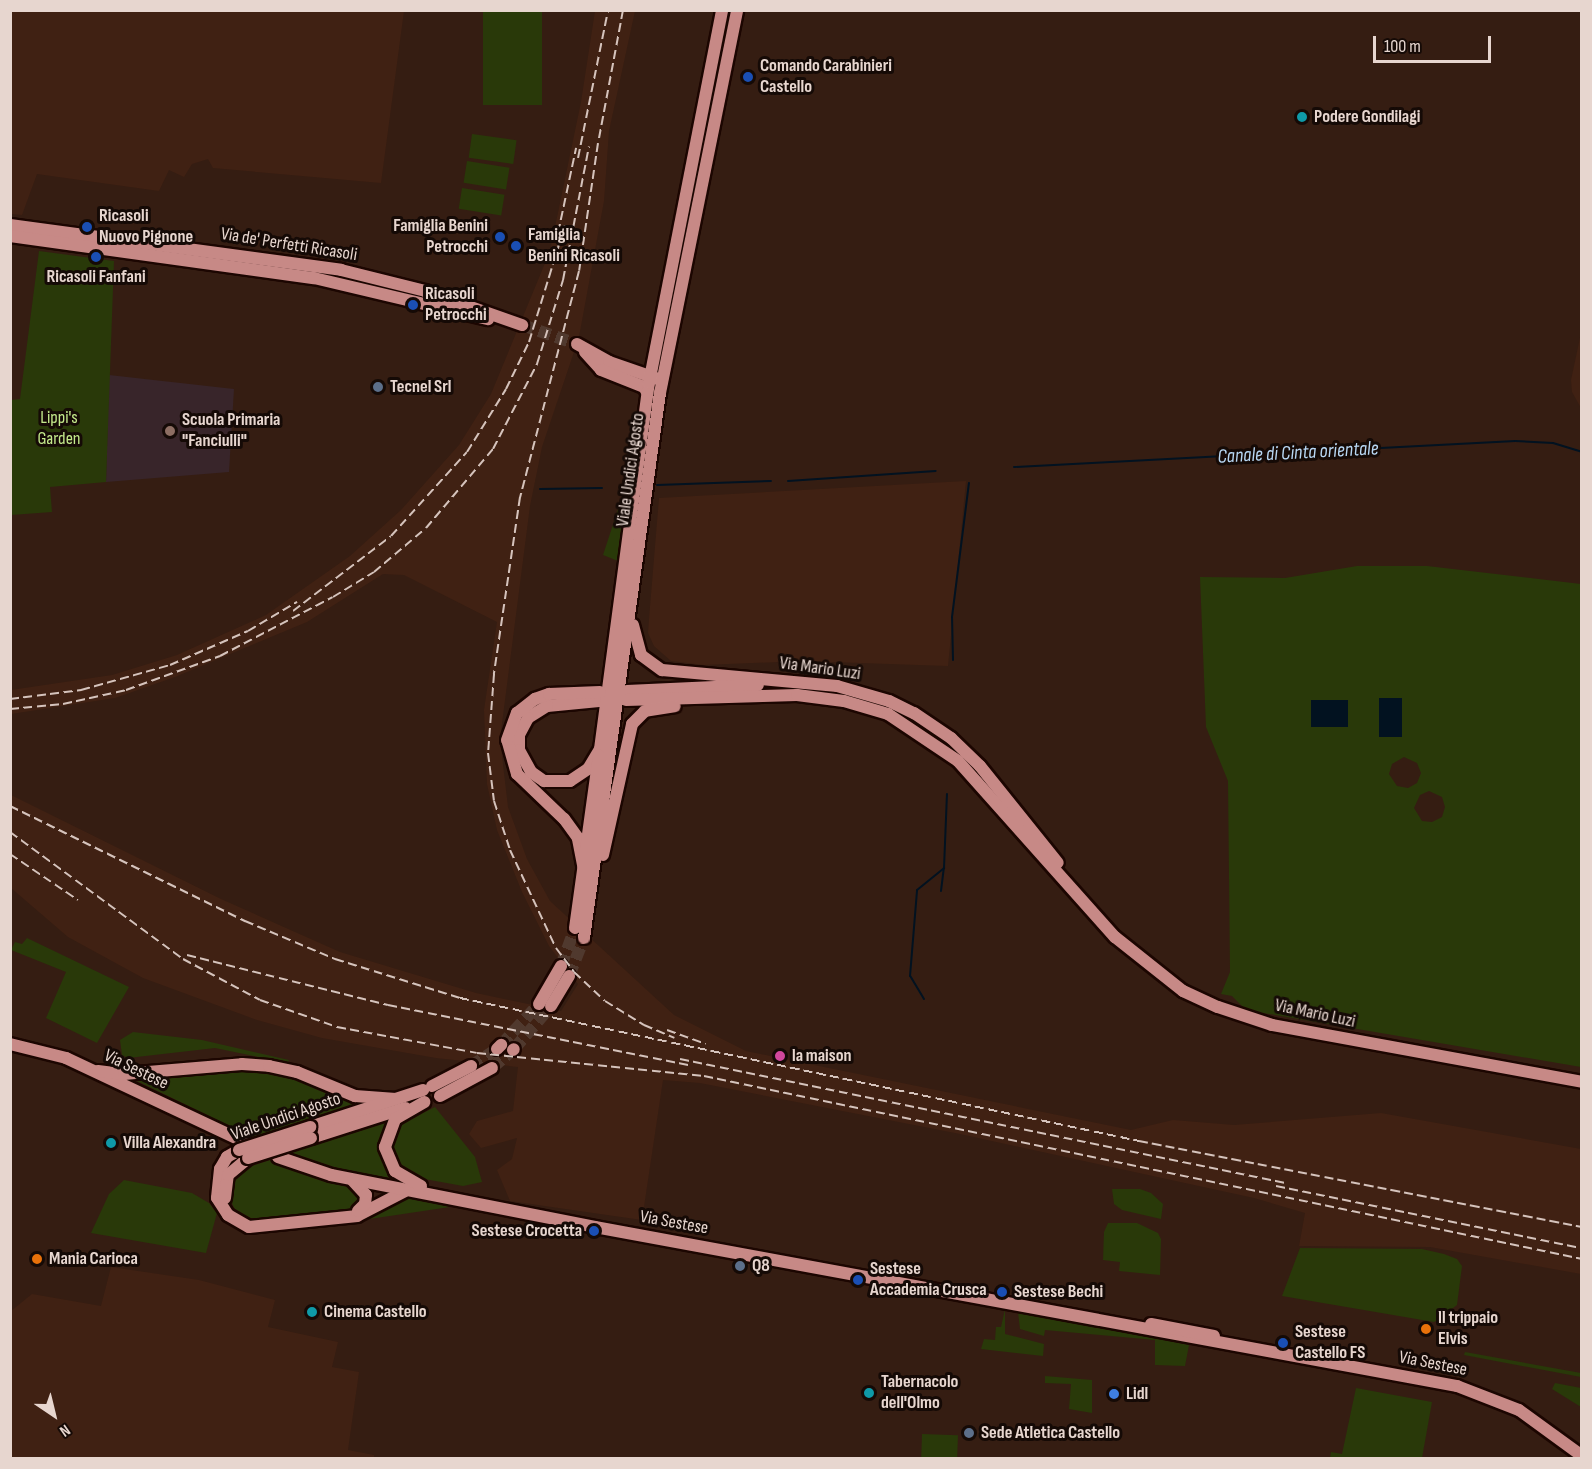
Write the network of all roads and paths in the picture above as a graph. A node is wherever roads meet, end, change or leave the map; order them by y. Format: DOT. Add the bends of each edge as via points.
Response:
graph roads {
  1 [pos="722,10"];
  2 [pos="737,10"];
  3 [pos="10,225"];
  4 [pos="10,236"];
  5 [pos="650,376"];
  6 [pos="663,381"];
  7 [pos="647,392"];
  8 [pos="633,596"];
  9 [pos="793,682"];
  10 [pos="784,695"];
  11 [pos="600,749"];
  12 [pos="585,870"];
  13 [pos="592,890"];
  14 [pos="1080,897"];
  15 [pos="561,966"];
  16 [pos="569,976"];
  17 [pos="10,1044"];
  18 [pos="471,1066"];
  19 [pos="492,1068"];
  20 [pos="98,1071"];
  21 [pos="1581,1082"];
  22 [pos="430,1095"];
  23 [pos="396,1099"];
  24 [pos="310,1132"];
  25 [pos="243,1150"];
  26 [pos="278,1157"];
  27 [pos="342,1177"];
  28 [pos="411,1190"];
  29 [pos="449,1197"];
  30 [pos="342,1217"];
  31 [pos="1581,1456"];
  1 -- 5 [label="main road, Viale Undici Agosto"];
  2 -- 6 [label="main road, Viale Undici Agosto"];
  3 -- 4 [label="main road, Via de' Perfetti Ricasoli" via="341,270 425,291 521,324 314,278"];
  5 -- 6 [label="main road"];
  5 -- 7 [label="main road, Viale Undici Agosto"];
  5 -- 7 [label="main road" via="609,362 577,344 601,370 644,387"];
  6 -- 8 [label="main road, Viale Undici Agosto"];
  7 -- 11 [label="main road, Viale Undici Agosto"];
  8 -- 9 [label="main road, Via Mario Luzi" via="635,641 651,665 671,673"];
  8 -- 13 [label="main road, Viale Undici Agosto"];
  9 -- 10 [label="main road, Via Mario Luzi" via="627,696"];
  9 -- 14 [label="main road, Via Mario Luzi" via="837,686 889,701 951,738 1006,795"];
  10 -- 13 [label="main road" via="662,707 636,717"];
  10 -- 14 [label="main road, Via Mario Luzi" via="864,705 888,714 932,741 988,790"];
  11 -- 12 [label="main road, Viale Undici Agosto"];
  11 -- 12 [label="main road, Viale Undici Agosto" via="584,773 560,783 538,778 521,758 519,735 528,718 541,708 600,697 549,694 534,699 514,717 507,740 516,774 564,819 578,838"];
  12 -- 13 [label="main road, Viale Undici Agosto" via="579,933"];
  14 -- 21 [label="main road, Via Mario Luzi" via="1142,962 1183,991 1218,1007 1316,1034"];
  15 -- 16 [label="main road" via="545,1005"];
  17 -- 20 [label="main road, Via Sestese" via="55,1054"];
  18 -- 22 [label="main road, Viale Undici Agosto"];
  19 -- 22 [label="main road, Viale Undici Agosto"];
  20 -- 23 [label="main road" via="124,1074 242,1064 269,1066 297,1072 355,1096"];
  20 -- 25 [label="main road, Via Sestese"];
  22 -- 23 [label="main road, Viale Undici Agosto"];
  22 -- 24 [label="main road, Viale Undici Agosto"];
  22 -- 29 [label="main road, Viale Undici Agosto" via="393,1123 386,1136 386,1157 406,1180"];
  23 -- 24 [label="main road, Viale Undici Agosto"];
  24 -- 25 [label="main road, Viale Undici Agosto, bridge"];
  25 -- 30 [label="main road, Viale Undici Agosto" via="225,1181 232,1219 260,1228"];
  26 -- 27 [label="main road, Via Sestese"];
  27 -- 28 [label="main road, Via Sestese"];
  27 -- 30 [label="main road, Viale Undici Agosto" via="361,1186 366,1195 361,1209"];
  28 -- 29 [label="main road, Via Sestese"];
  28 -- 30 [label="main road, Viale Undici Agosto" via="388,1196 357,1215"];
  29 -- 31 [label="main road, Via Sestese" via="1481,1392 1525,1414"];
}
